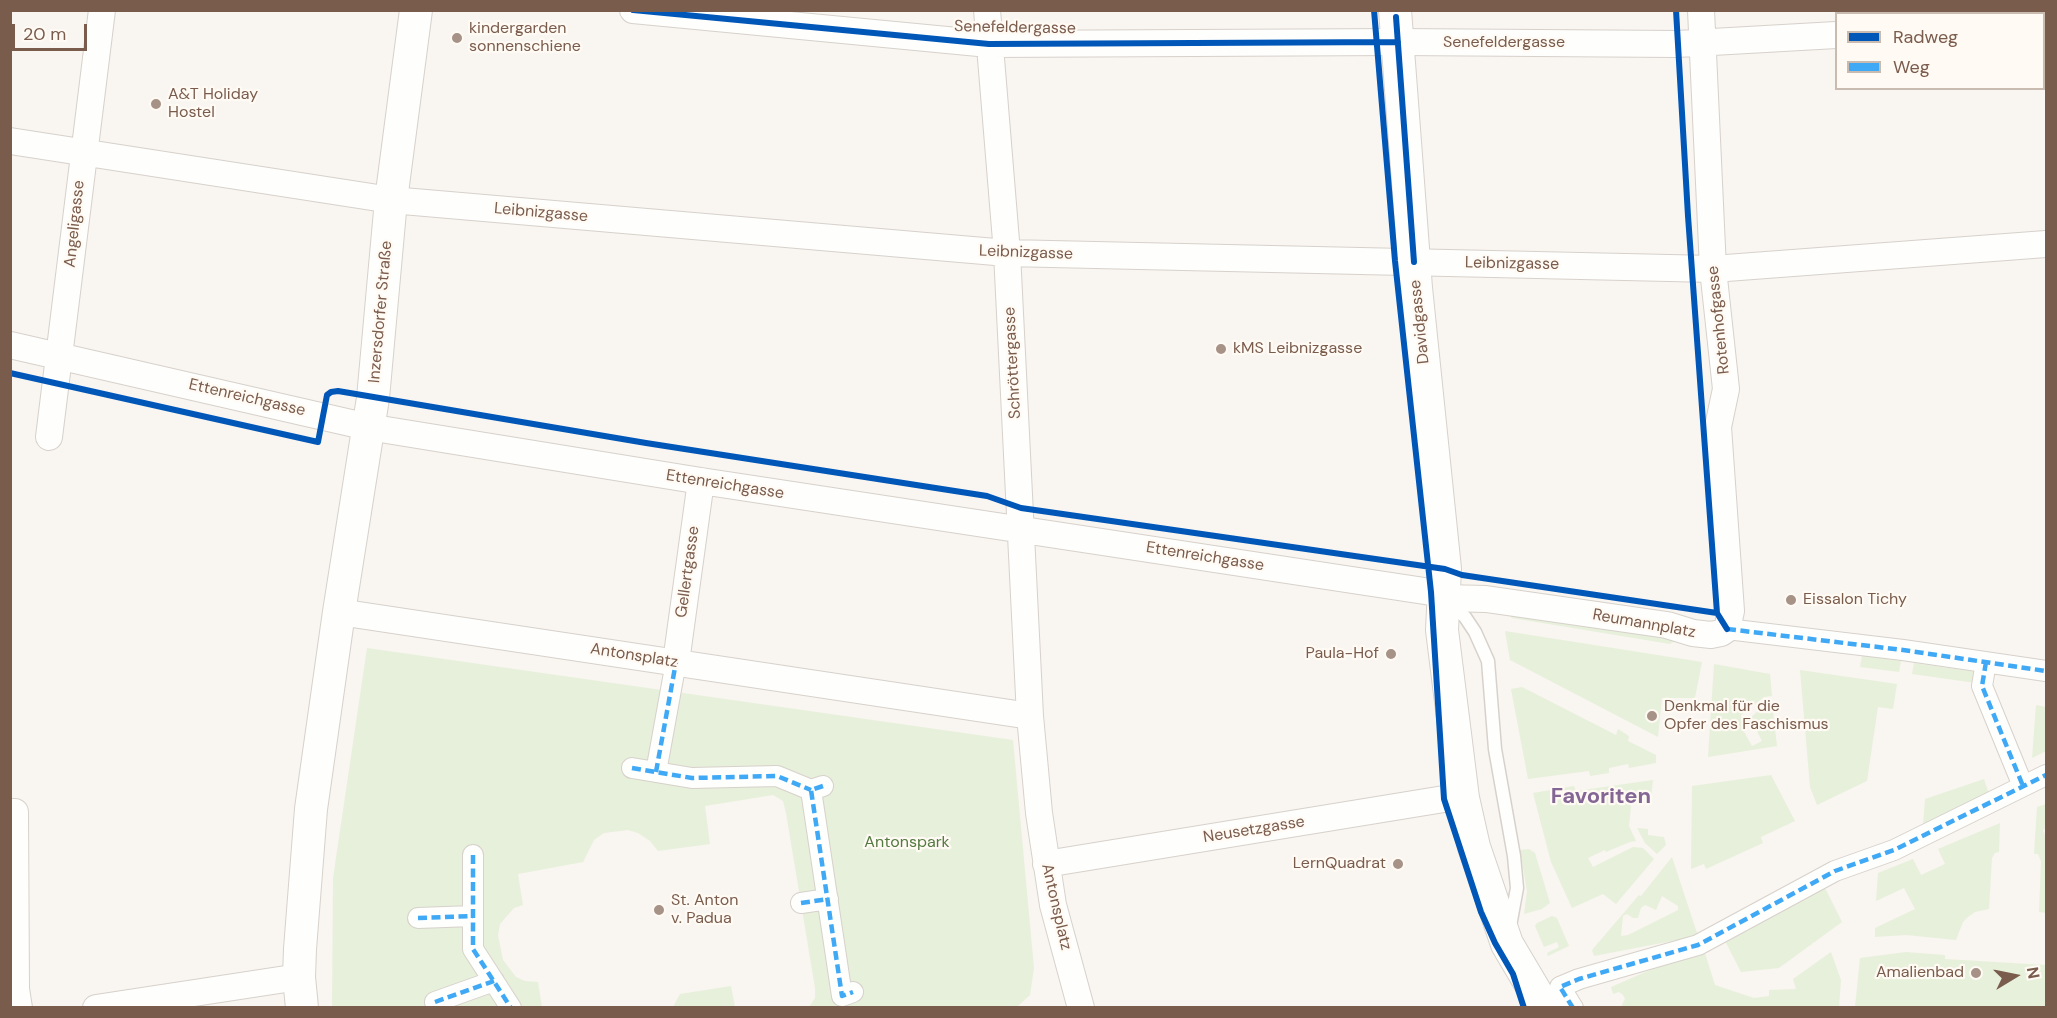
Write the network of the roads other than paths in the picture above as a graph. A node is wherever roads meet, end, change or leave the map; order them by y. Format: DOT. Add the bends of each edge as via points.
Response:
graph roads {
  1 [pos="102,10"];
  2 [pos="416,10"];
  3 [pos="633,10"];
  4 [pos="987,10"];
  5 [pos="1395,10"];
  6 [pos="1701,10"];
  7 [pos="1835,34"];
  8 [pos="1398,42"];
  9 [pos="989,44"];
  10 [pos="1703,44"];
  11 [pos="10,141"];
  12 [pos="83,152"];
  13 [pos="391,200"];
  14 [pos="2046,244"];
  15 [pos="1007,254"];
  16 [pos="1414,262"];
  17 [pos="1713,269"];
  18 [pos="10,345"];
  19 [pos="61,356"];
  20 [pos="368,427"];
  21 [pos="50,437"];
  22 [pos="701,481"];
  23 [pos="1022,530"];
  24 [pos="1443,598"];
  25 [pos="339,612"];
  26 [pos="1726,628"];
  27 [pos="676,662"];
  28 [pos="1986,662"];
  29 [pos="2046,671"];
  30 [pos="1030,716"];
  31 [pos="632,768"];
  32 [pos="656,772"];
  33 [pos="2046,775"];
  34 [pos="2023,786"];
  35 [pos="1463,798"];
  36 [pos="13,812"];
  37 [pos="473,855"];
  38 [pos="1046,864"];
  39 [pos="828,899"];
  40 [pos="801,903"];
  41 [pos="473,916"];
  42 [pos="418,918"];
  43 [pos="1507,944"];
  44 [pos="299,977"];
  45 [pos="494,981"];
  46 [pos="844,999"];
  47 [pos="435,1002"];
  48 [pos="19,1008"];
  49 [pos="96,1008"];
  50 [pos="302,1008"];
  51 [pos="511,1008"];
  52 [pos="1081,1008"];
  53 [pos="1545,1008"];
  54 [pos="1573,1008"];
  1 -- 12 [label="street, Angeligasse"];
  2 -- 13 [label="street, Inzersdorfer Straße"];
  3 -- 9 [label="street, Senefeldergasse"];
  4 -- 9 [label="street, Schröttergasse"];
  5 -- 8 [label="street, Davidgasse"];
  6 -- 10 [label="street, Rotenhofgasse"];
  7 -- 10 [label="street, Senefeldergasse"];
  8 -- 9 [label="street, Senefeldergasse"];
  8 -- 10 [label="street, Senefeldergasse"];
  8 -- 16 [label="street, Davidgasse"];
  9 -- 15 [label="street, Schröttergasse"];
  10 -- 17 [label="street, Rotenhofgasse"];
  11 -- 12 [label="street, Leibnizgasse"];
  12 -- 13 [label="street, Leibnizgasse"];
  12 -- 19 [label="street, Angeligasse"];
  13 -- 15 [label="street, Leibnizgasse"];
  13 -- 20 [label="street, Inzersdorfer Straße"];
  14 -- 17 [label="street, Leibnizgasse"];
  15 -- 16 [label="street, Leibnizgasse"];
  15 -- 23 [label="street, Schröttergasse"];
  16 -- 17 [label="street, Leibnizgasse"];
  16 -- 24 [label="street, Davidgasse" via="1445,568"];
  17 -- 26 [label="street, Rotenhofgasse" via="1726,388 1718,427 1731,611"];
  18 -- 19 [label="street, Ettenreichgasse"];
  19 -- 20 [label="street, Ettenreichgasse"];
  19 -- 21 [label="street, Angeligasse"];
  20 -- 22 [label="street, Ettenreichgasse"];
  20 -- 25 [label="street, Inzersdorfer Straße"];
  22 -- 23 [label="street, Ettenreichgasse"];
  22 -- 27 [label="street, Gellertgasse"];
  23 -- 24 [label="street, Ettenreichgasse" via="1431,592"];
  23 -- 30 [label="street, Schröttergasse"];
  24 -- 26 [label="street, Reumannplatz" via="1486,599 1667,625 1693,633 1712,635"];
  24 -- 35 [label="street" via="1442,630"];
  24 -- 43 [label="lane" via="1465,617 1488,660 1495,749 1517,888"];
  25 -- 27 [label="street, Antonsplatz"];
  25 -- 44 [label="street" via="311,809"];
  26 -- 28 [label="street, Reumannplatz"];
  27 -- 30 [label="street, Antonsplatz"];
  27 -- 32 [label="street"];
  28 -- 29 [label="street, Reumannplatz"];
  28 -- 34 [label="street" via="1982,686"];
  30 -- 38 [label="street, Antonsplatz"];
  31 -- 32 [label="street"];
  32 -- 39 [label="street" via="692,778 777,776 817,788"];
  33 -- 34 [label="street"];
  34 -- 54 [label="street" via="1894,850 1835,871 1698,945 1560,987"];
  35 -- 38 [label="street, Neusetzgasse"];
  35 -- 43 [label="street" via="1474,847"];
  36 -- 48 [label="street"];
  37 -- 41 [label="street"];
  38 -- 52 [label="street, Antonsplatz"];
  39 -- 40 [label="street"];
  39 -- 46 [label="street"];
  41 -- 42 [label="street"];
  41 -- 45 [label="street" via="473,949"];
  43 -- 53 [label="street"];
  44 -- 49 [label="street"];
  44 -- 50 [label="street"];
  45 -- 47 [label="street"];
  45 -- 51 [label="street"];
}
